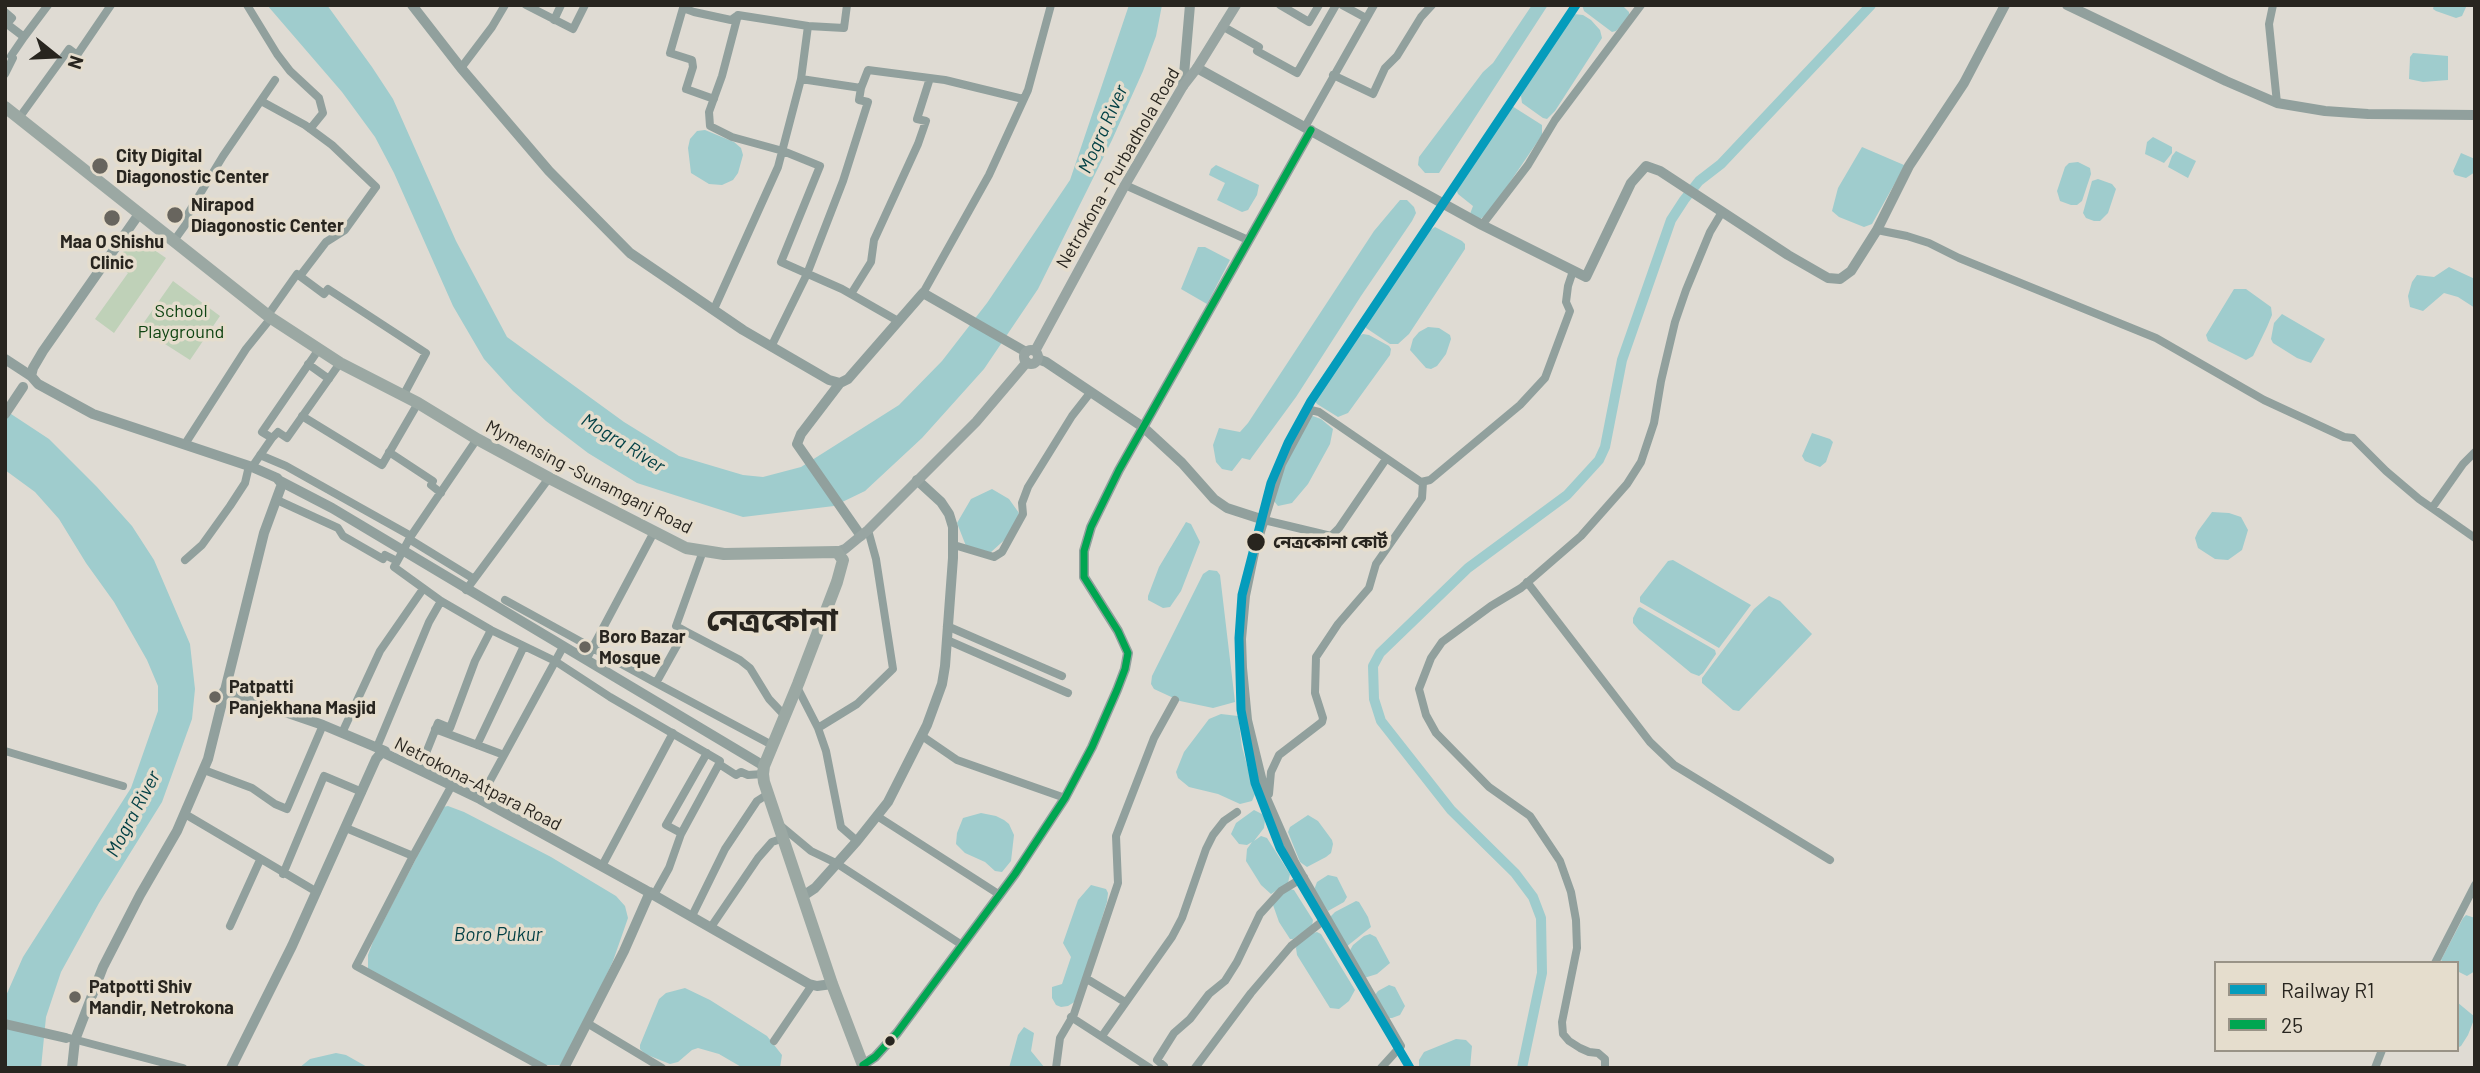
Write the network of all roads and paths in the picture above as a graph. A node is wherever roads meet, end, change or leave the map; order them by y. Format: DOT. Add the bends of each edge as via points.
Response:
graph roads {
  1 [pos="48,5"];
  2 [pos="111,5"];
  3 [pos="247,5"];
  4 [pos="412,5"];
  5 [pos="505,5"];
  6 [pos="526,5"];
  7 [pos="561,5"];
  8 [pos="585,5"];
  9 [pos="847,5"];
  10 [pos="1051,5"];
  11 [pos="1190,5"];
  12 [pos="1236,5"];
  13 [pos="1280,5"];
  14 [pos="1318,5"];
  15 [pos="1336,5"];
  16 [pos="1342,5"];
  17 [pos="1374,5"];
  18 [pos="1432,5"];
  19 [pos="1641,5"];
  20 [pos="2005,5"];
  21 [pos="2067,5"];
  22 [pos="2273,5"];
  23 [pos="683,7"];
  24 [pos="5,12"];
  25 [pos="738,15"];
  26 [pos="1366,18"];
  27 [pos="554,20"];
  28 [pos="808,26"];
  29 [pos="1222,26"];
  30 [pos="24,37"];
  31 [pos="461,68"];
  32 [pos="1197,68"];
  33 [pos="5,74"];
  34 [pos="1333,75"];
  35 [pos="930,78"];
  36 [pos="801,79"];
  37 [pos="275,80"];
  38 [pos="1183,86"];
  39 [pos="861,88"];
  40 [pos="713,99"];
  41 [pos="1023,99"];
  42 [pos="261,100"];
  43 [pos="2277,103"];
  44 [pos="5,107"];
  45 [pos="2475,115"];
  46 [pos="19,118"];
  47 [pos="310,128"];
  48 [pos="1308,128"];
  49 [pos="783,151"];
  50 [pos="1125,185"];
  51 [pos="1718,210"];
  52 [pos="139,214"];
  53 [pos="1482,225"];
  54 [pos="1877,230"];
  55 [pos="1248,240"];
  56 [pos="173,242"];
  57 [pos="1573,271"];
  58 [pos="807,274"];
  59 [pos="300,276"];
  60 [pos="923,293"];
  61 [pos="851,294"];
  62 [pos="714,309"];
  63 [pos="269,317"];
  64 [pos="898,321"];
  65 [pos="771,347"];
  66 [pos="318,349"];
  67 [pos="1029,355"];
  68 [pos="5,359"];
  69 [pos="340,363"];
  70 [pos="308,364"];
  71 [pos="31,376"];
  72 [pos="329,379"];
  73 [pos="840,383"];
  74 [pos="23,387"];
  75 [pos="1090,393"];
  76 [pos="403,396"];
  77 [pos="418,403"];
  78 [pos="5,414"];
  79 [pos="302,416"];
  80 [pos="1143,427"];
  81 [pos="272,438"];
  82 [pos="477,439"];
  83 [pos="185,444"];
  84 [pos="389,452"];
  85 [pos="2475,452"];
  86 [pos="260,455"];
  87 [pos="1384,462"];
  88 [pos="250,467"];
  89 [pos="549,478"];
  90 [pos="917,480"];
  91 [pos="280,481"];
  92 [pos="1423,482"];
  93 [pos="441,493"];
  94 [pos="277,499"];
  95 [pos="2432,508"];
  96 [pos="1264,520"];
  97 [pos="654,532"];
  98 [pos="864,533"];
  99 [pos="410,537"];
  100 [pos="2475,538"];
  101 [pos="954,545"];
  102 [pos="402,551"];
  103 [pos="703,551"];
  104 [pos="837,552"];
  105 [pos="185,560"];
  106 [pos="397,561"];
  107 [pos="474,579"];
  108 [pos="1527,582"];
  109 [pos="423,589"];
  110 [pos="466,590"];
  111 [pos="505,600"];
  112 [pos="441,601"];
  113 [pos="947,625"];
  114 [pos="491,630"];
  115 [pos="685,631"];
  116 [pos="947,640"];
  117 [pos="524,646"];
  118 [pos="563,647"];
  119 [pos="593,647"];
  120 [pos="586,660"];
  121 [pos="555,661"];
  122 [pos="1062,676"];
  123 [pos="656,684"];
  124 [pos="797,687"];
  125 [pos="224,691"];
  126 [pos="1068,693"];
  127 [pos="1175,700"];
  128 [pos="785,716"];
  129 [pos="323,725"];
  130 [pos="818,728"];
  131 [pos="435,729"];
  132 [pos="342,733"];
  133 [pos="673,733"];
  134 [pos="922,736"];
  135 [pos="477,745"];
  136 [pos="772,746"];
  137 [pos="381,749"];
  138 [pos="5,751"];
  139 [pos="707,753"];
  140 [pos="504,755"];
  141 [pos="719,764"];
  142 [pos="420,768"];
  143 [pos="204,770"];
  144 [pos="764,770"];
  145 [pos="452,785"];
  146 [pos="124,786"];
  147 [pos="362,792"];
  148 [pos="768,794"];
  149 [pos="1065,798"];
  150 [pos="1267,798"];
  151 [pos="480,799"];
  152 [pos="1237,812"];
  153 [pos="185,814"];
  154 [pos="877,816"];
  155 [pos="778,821"];
  156 [pos="346,828"];
  157 [pos="681,833"];
  158 [pos="784,838"];
  159 [pos="857,841"];
  160 [pos="412,856"];
  161 [pos="261,860"];
  162 [pos="1830,860"];
  163 [pos="836,863"];
  164 [pos="602,866"];
  165 [pos="283,874"];
  166 [pos="1304,877"];
  167 [pos="2475,885"];
  168 [pos="317,892"];
  169 [pos="652,894"];
  170 [pos="1000,895"];
  171 [pos="803,896"];
  172 [pos="692,916"];
  173 [pos="1319,924"];
  174 [pos="230,926"];
  175 [pos="711,927"];
  176 [pos="962,945"];
  177 [pos="2436,961"];
  178 [pos="1087,979"];
  179 [pos="812,985"];
  180 [pos="832,985"];
  181 [pos="1125,1002"];
  182 [pos="1072,1017"];
  183 [pos="587,1023"];
  184 [pos="5,1024"];
  185 [pos="1102,1036"];
  186 [pos="71,1039"];
  187 [pos="774,1041"];
  188 [pos="652,1065"];
  189 [pos="863,1066"];
  190 [pos="72,1068"];
  191 [pos="183,1068"];
  192 [pos="231,1068"];
  193 [pos="544,1068"];
  194 [pos="564,1068"];
  195 [pos="662,1068"];
  196 [pos="1056,1068"];
  197 [pos="1150,1068"];
  198 [pos="1163,1068"];
  199 [pos="1195,1068"];
  200 [pos="1381,1068"];
  201 [pos="1605,1068"];
  1 -- 30 [label="street"];
  2 -- 46 [label="street" via="77,55 69,49"];
  3 -- 47 [label="street" via="290,71 319,98 323,113"];
  4 -- 31 [label="street"];
  5 -- 31 [label="street"];
  6 -- 27 [label="street"];
  7 -- 27 [label="street"];
  8 -- 27 [label="street" via="573,29"];
  9 -- 28 [label="street" via="844,28"];
  10 -- 41 [label="street"];
  11 -- 38 [label="street"];
  12 -- 29 [label="main road, Netrokona - Purbadhola Road"];
  13 -- 14 [label="street" via="1309,22"];
  15 -- 29 [label="street" via="1297,73"];
  16 -- 26 [label="street"];
  17 -- 26 [label="street"];
  18 -- 34 [label="street" via="1385,68 1373,94"];
  19 -- 53 [label="street"];
  20 -- 54 [label="street" via="1964,83 1909,166"];
  21 -- 43 [label="street"];
  22 -- 43 [label="street" via="2269,24"];
  23 -- 25 [label="street" via="731,20"];
  23 -- 40 [label="street" via="670,53 692,60 686,89"];
  24 -- 30 [label="street" via="12,18 7,24"];
  25 -- 28 [label="street"];
  25 -- 40 [label="street"];
  26 -- 34 [label="street"];
  28 -- 36 [label="street"];
  29 -- 32 [label="main road, Netrokona - Purbadhola Road"];
  30 -- 33 [label="street"];
  31 -- 62 [label="street" via="549,171 630,253"];
  32 -- 38 [label="main road, Netrokona - Purbadhola Road"];
  32 -- 48 [label="street"];
  34 -- 48 [label="street"];
  35 -- 39 [label="street" via="868,70"];
  35 -- 41 [label="street"];
  35 -- 61 [label="street" via="918,119 926,121 918,144 874,240 871,262"];
  36 -- 39 [label="street"];
  36 -- 49 [label="street"];
  37 -- 42 [label="street"];
  38 -- 50 [label="main road, Netrokona - Purbadhola Road"];
  39 -- 58 [label="street" via="859,100 867,102"];
  40 -- 49 [label="street" via="710,126"];
  41 -- 60 [label="street" via="989,175"];
  42 -- 47 [label="street"];
  42 -- 56 [label="street"];
  43 -- 45 [label="street" via="2368,114"];
  44 -- 46 [label="main road, Mymensing -Sunamganj Road"];
  46 -- 52 [label="main road, Mymensing -Sunamganj Road"];
  47 -- 59 [label="street" via="376,187 345,230 326,242"];
  48 -- 53 [label="street"];
  48 -- 55 [label="street"];
  49 -- 58 [label="street" via="820,166 781,262"];
  49 -- 62 [label="street"];
  50 -- 55 [label="street"];
  50 -- 67 [label="main road, Netrokona - Purbadhola Road"];
  51 -- 54 [label="street" via="1834,279 1850,271"];
  51 -- 57 [label="street" via="1646,166 1617,209 1587,276"];
  51 -- 108 [label="street" via="1675,322 1641,462 1581,536"];
  52 -- 56 [label="main road, Mymensing -Sunamganj Road"];
  52 -- 71 [label="street" via="43,351"];
  53 -- 57 [label="street"];
  54 -- 95 [label="street" via="1929,243 2156,338 2264,400 2353,438"];
  55 -- 80 [label="street"];
  56 -- 63 [label="main road, Mymensing -Sunamganj Road"];
  57 -- 92 [label="street" via="1567,286 1570,311 1545,378 1448,467"];
  58 -- 61 [label="street"];
  58 -- 65 [label="street"];
  59 -- 63 [label="street" via="297,274"];
  59 -- 76 [label="street" via="426,353"];
  60 -- 64 [label="street"];
  60 -- 67 [label="street"];
  61 -- 64 [label="street"];
  62 -- 65 [label="street"];
  63 -- 66 [label="main road, Mymensing -Sunamganj Road"];
  63 -- 83 [label="street"];
  64 -- 73 [label="street"];
  65 -- 73 [label="street"];
  66 -- 69 [label="main road, Mymensing -Sunamganj Road"];
  66 -- 70 [label="street"];
  67 -- 75 [label="street"];
  67 -- 90 [label="main road, Netrokona - Purbadhola Road" via="975,422"];
  68 -- 71 [label="street"];
  69 -- 72 [label="street"];
  69 -- 76 [label="main road, Mymensing -Sunamganj Road"];
  70 -- 72 [label="street"];
  70 -- 81 [label="street" via="262,432"];
  71 -- 74 [label="street"];
  71 -- 83 [label="street" via="85,411"];
  72 -- 79 [label="street"];
  73 -- 98 [label="street" via="796,440 840,507"];
  74 -- 78 [label="street"];
  75 -- 80 [label="street"];
  75 -- 101 [label="street" via="1028,487 1023,514 1002,552 994,557"];
  76 -- 77 [label="main road, Mymensing -Sunamganj Road"];
  77 -- 82 [label="main road, Mymensing -Sunamganj Road"];
  77 -- 84 [label="street"];
  79 -- 81 [label="street" via="288,438 278,432"];
  79 -- 84 [label="street" via="383,465"];
  80 -- 96 [label="street" via="1214,499"];
  80 -- 149 [label="street" via="1106,494 1084,551 1084,577 1125,644 1128,661"];
  81 -- 86 [label="street"];
  82 -- 89 [label="main road, Mymensing -Sunamganj Road"];
  82 -- 93 [label="street"];
  83 -- 88 [label="street"];
  84 -- 93 [label="street" via="433,481 431,485"];
  85 -- 95 [label="street"];
  86 -- 88 [label="street"];
  86 -- 99 [label="street"];
  87 -- 96 [label="street" via="1331,536"];
  88 -- 91 [label="street"];
  88 -- 105 [label="street" via="230,506"];
  89 -- 97 [label="main road, Mymensing -Sunamganj Road"];
  89 -- 107 [label="street"];
  90 -- 98 [label="main road, Netrokona - Purbadhola Road"];
  90 -- 101 [label="street" via="949,514"];
  91 -- 94 [label="street"];
  91 -- 102 [label="street"];
  92 -- 96 [label="street" via="1311,410 1282,464"];
  92 -- 150 [label="street" via="1422,498 1376,564 1369,588 1316,657 1315,693 1322,722 1279,755"];
  93 -- 99 [label="street"];
  94 -- 106 [label="street" via="338,528 343,536 383,559 385,555"];
  94 -- 125 [label="street"];
  95 -- 100 [label="street"];
  96 -- 150 [label="street" via="1246,596 1242,649 1248,720"];
  97 -- 103 [label="main road, Mymensing -Sunamganj Road"];
  97 -- 119 [label="street"];
  98 -- 104 [label="main road, Netrokona - Purbadhola Road"];
  98 -- 130 [label="street" via="876,559 893,669 857,704"];
  99 -- 102 [label="street"];
  99 -- 107 [label="street"];
  101 -- 113 [label="street"];
  102 -- 106 [label="street"];
  102 -- 110 [label="street"];
  103 -- 104 [label="main road, Mymensing -Sunamganj Road"];
  103 -- 115 [label="street" via="676,626"];
  104 -- 124 [label="main road" via="843,565"];
  106 -- 109 [label="street" via="394,567"];
  107 -- 110 [label="street"];
  108 -- 162 [label="street" via="1650,742 1674,765"];
  108 -- 201 [label="street" via="1442,642 1419,689 1436,733 1489,787 1530,816 1560,861 1571,892 1577,948 1563,1034 1580,1048 1598,1053 1605,1059"];
  109 -- 112 [label="street"];
  109 -- 132 [label="street" via="380,651"];
  110 -- 118 [label="street"];
  111 -- 119 [label="street"];
  112 -- 114 [label="street"];
  112 -- 137 [label="street"];
  113 -- 116 [label="street"];
  113 -- 122 [label="street"];
  114 -- 117 [label="street"];
  114 -- 131 [label="street" via="450,728 438,723"];
  115 -- 123 [label="street"];
  115 -- 128 [label="street" via="750,668"];
  116 -- 126 [label="street"];
  116 -- 134 [label="street" via="942,684"];
  117 -- 121 [label="street"];
  117 -- 135 [label="street"];
  118 -- 120 [label="street"];
  118 -- 121 [label="street"];
  119 -- 120 [label="street"];
  119 -- 123 [label="street"];
  120 -- 144 [label="street"];
  121 -- 133 [label="street"];
  121 -- 140 [label="street"];
  123 -- 136 [label="street"];
  124 -- 128 [label="main road"];
  124 -- 130 [label="street"];
  125 -- 129 [label="street"];
  125 -- 143 [label="street"];
  127 -- 178 [label="street" via="1154,738 1116,836 1118,883"];
  128 -- 136 [label="main road"];
  129 -- 132 [label="street"];
  129 -- 143 [label="street" via="287,809 252,788"];
  130 -- 159 [label="street" via="841,827"];
  131 -- 135 [label="street"];
  131 -- 142 [label="street"];
  132 -- 137 [label="street"];
  133 -- 139 [label="street"];
  133 -- 164 [label="street"];
  134 -- 149 [label="street" via="957,760"];
  134 -- 154 [label="street"];
  135 -- 140 [label="street"];
  136 -- 144 [label="main road"];
  137 -- 142 [label="street, Netrokona-Atpara Road"];
  137 -- 147 [label="street, Netrokona-Atpara Road"];
  138 -- 146 [label="street"];
  139 -- 141 [label="street"];
  139 -- 157 [label="street" via="666,825"];
  140 -- 151 [label="street"];
  141 -- 144 [label="street" via="736,775"];
  141 -- 157 [label="street"];
  142 -- 145 [label="street, Netrokona-Atpara Road"];
  143 -- 153 [label="street"];
  144 -- 148 [label="main road"];
  145 -- 151 [label="street, Netrokona-Atpara Road"];
  145 -- 160 [label="street"];
  147 -- 156 [label="street, Netrokona-Atpara Road"];
  147 -- 165 [label="street" via="324,776"];
  148 -- 155 [label="main road"];
  148 -- 172 [label="street" via="757,801 725,849"];
  149 -- 170 [label="street"];
  150 -- 166 [label="street"];
  151 -- 164 [label="street, Netrokona-Atpara Road"];
  152 -- 181 [label="street" via="1213,835 1172,937"];
  153 -- 161 [label="street"];
  153 -- 186 [label="street" via="103,967"];
  154 -- 159 [label="street"];
  154 -- 170 [label="street"];
  155 -- 158 [label="main road"];
  155 -- 163 [label="street" via="805,846"];
  156 -- 160 [label="street"];
  156 -- 168 [label="street, Netrokona-Atpara Road"];
  157 -- 169 [label="street"];
  158 -- 171 [label="main road"];
  158 -- 175 [label="street" via="772,842 758,858"];
  159 -- 163 [label="street"];
  160 -- 193 [label="street" via="356,966"];
  161 -- 165 [label="street"];
  161 -- 174 [label="street"];
  163 -- 171 [label="street"];
  163 -- 176 [label="street"];
  164 -- 169 [label="street, Netrokona-Atpara Road"];
  165 -- 168 [label="street"];
  166 -- 198 [label="street" via="1259,914 1224,981 1174,1033 1157,1060"];
  166 -- 200 [label="street" via="1401,1046"];
  167 -- 177 [label="street"];
  168 -- 192 [label="street, Netrokona-Atpara Road"];
  169 -- 172 [label="street, Netrokona-Atpara Road"];
  169 -- 183 [label="street"];
  170 -- 176 [label="street"];
  171 -- 180 [label="main road"];
  172 -- 175 [label="street, Netrokona-Atpara Road"];
  173 -- 199 [label="street" via="1291,946"];
  175 -- 179 [label="street, Netrokona-Atpara Road"];
  176 -- 189 [label="street" via="897,1033"];
  178 -- 181 [label="street"];
  178 -- 182 [label="street"];
  179 -- 180 [label="street, Netrokona-Atpara Road"];
  179 -- 187 [label="street"];
  180 -- 189 [label="main road"];
  181 -- 185 [label="street"];
  182 -- 185 [label="street"];
  182 -- 196 [label="street" via="1060,1038"];
  183 -- 188 [label="street"];
  183 -- 194 [label="street"];
  184 -- 186 [label="street"];
  185 -- 197 [label="street"];
  186 -- 190 [label="street"];
  186 -- 191 [label="street"];
  188 -- 195 [label="street"];
}
